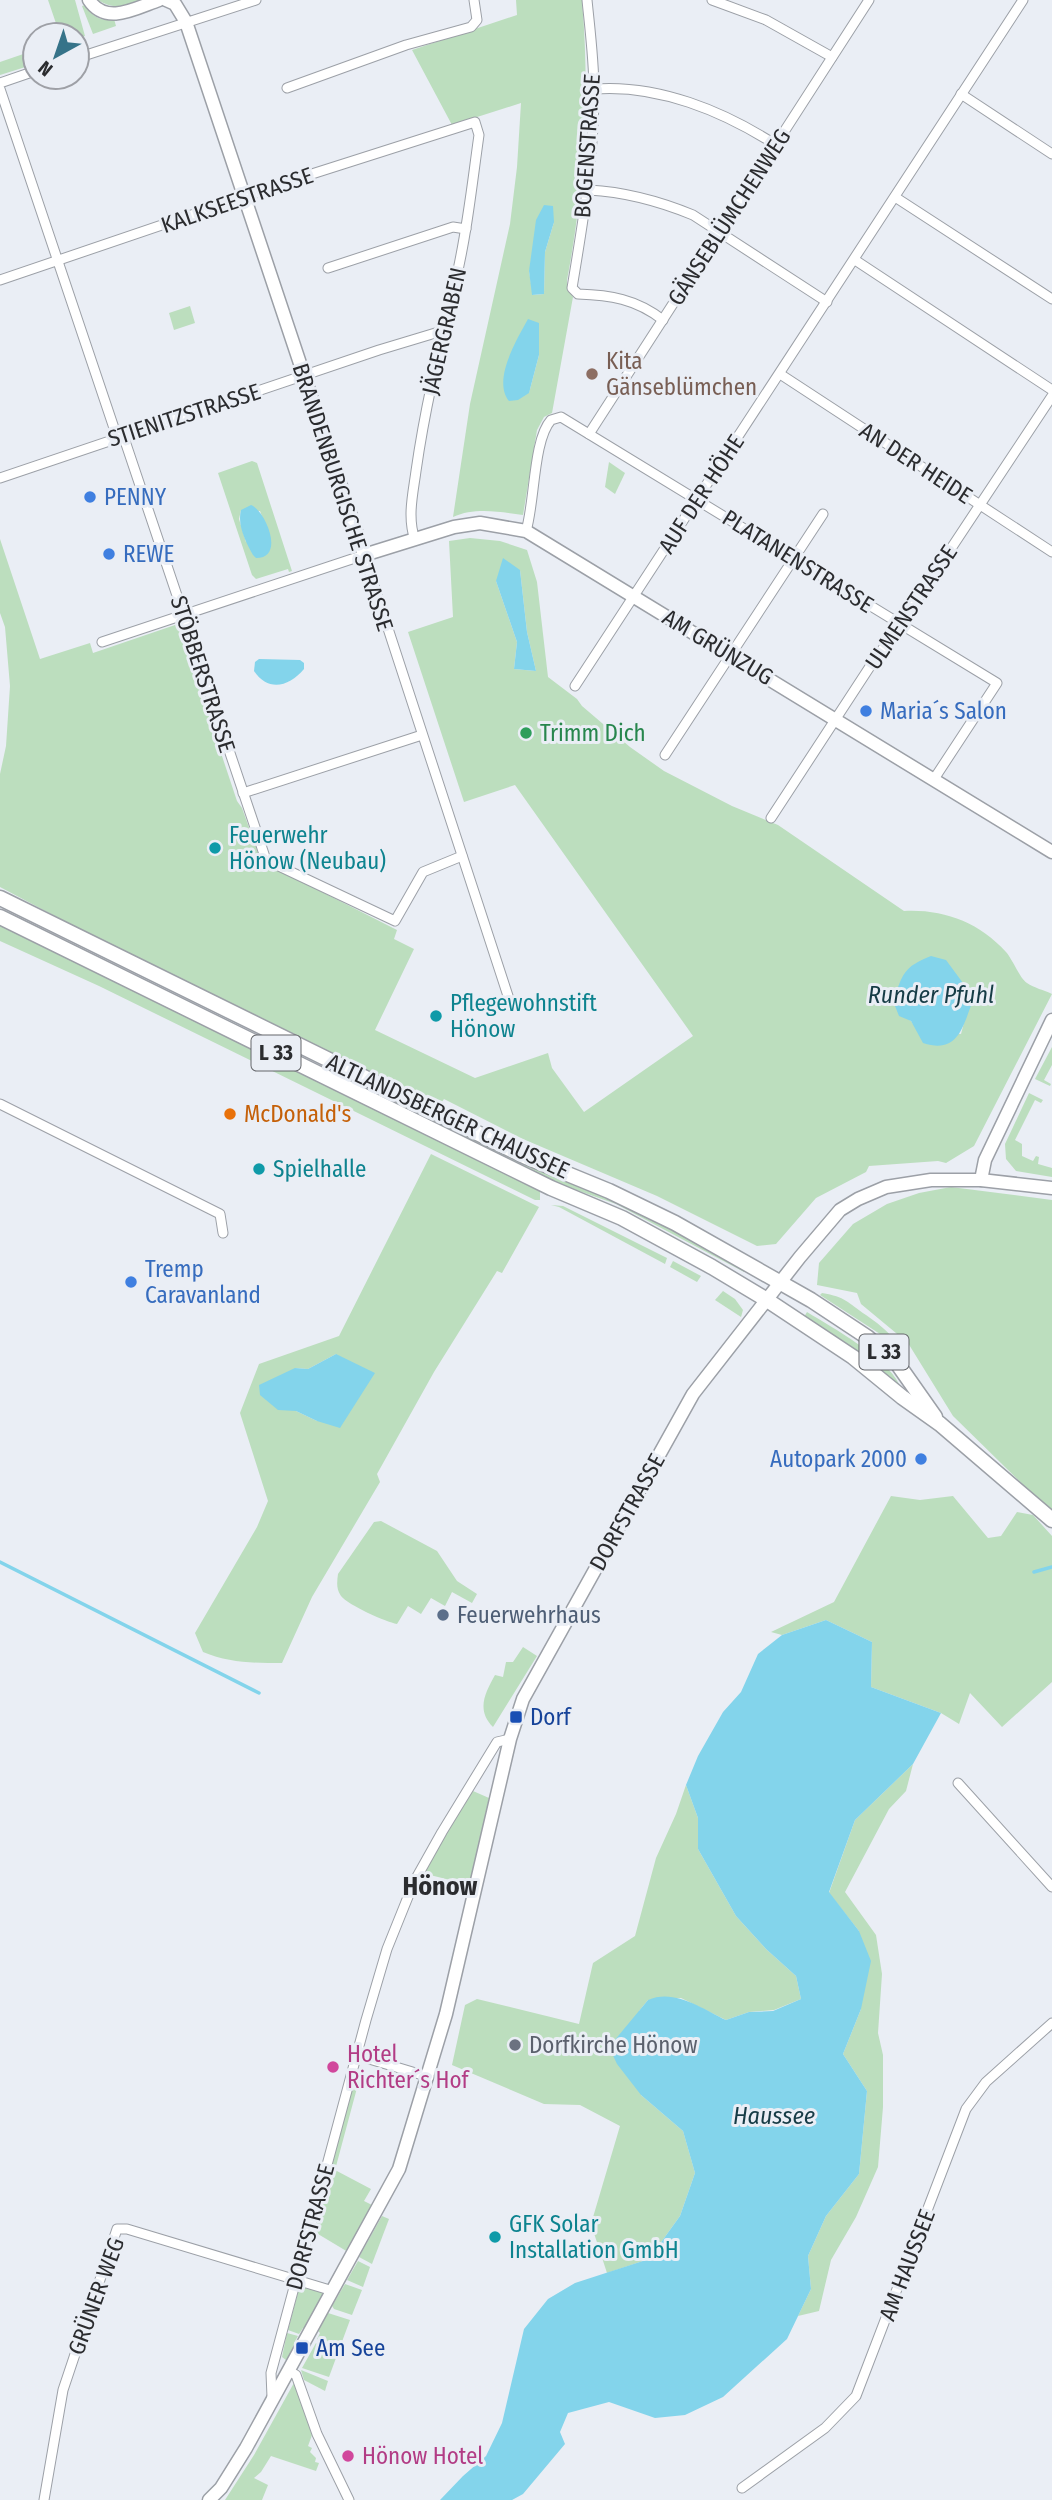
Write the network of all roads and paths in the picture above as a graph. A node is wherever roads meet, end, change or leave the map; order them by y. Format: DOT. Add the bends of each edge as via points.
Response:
graph roads {
  1 [pos="89,0"];
  2 [pos="159,0"];
  3 [pos="166,0"];
  4 [pos="256,0"];
  5 [pos="474,0"];
  6 [pos="587,0"];
  7 [pos="712,0"];
  8 [pos="869,0"];
  9 [pos="1023,0"];
  10 [pos="186,22"];
  11 [pos="91,53"];
  12 [pos="832,57"];
  13 [pos="21,76"];
  14 [pos="0,83"];
  15 [pos="287,88"];
  16 [pos="0,89"];
  17 [pos="594,89"];
  18 [pos="961,94"];
  19 [pos="475,122"];
  20 [pos="776,145"];
  21 [pos="1052,155"];
  22 [pos="589,190"];
  23 [pos="245,197"];
  24 [pos="895,197"];
  25 [pos="466,229"];
  26 [pos="719,231"];
  27 [pos="57,260"];
  28 [pos="855,260"];
  29 [pos="328,268"];
  30 [pos="0,280"];
  31 [pos="1052,299"];
  32 [pos="827,302"];
  33 [pos="663,320"];
  34 [pos="442,331"];
  35 [pos="780,374"];
  36 [pos="303,376"];
  37 [pos="1052,390"];
  38 [pos="1052,396"];
  39 [pos="589,434"];
  40 [pos="120,436"];
  41 [pos="2,476"];
  42 [pos="697,499"];
  43 [pos="980,505"];
  44 [pos="823,514"];
  45 [pos="526,531"];
  46 [pos="415,540"];
  47 [pos="1052,552"];
  48 [pos="364,555"];
  49 [pos="793,559"];
  50 [pos="635,596"];
  51 [pos="184,613"];
  52 [pos="899,624"];
  53 [pos="102,642"];
  54 [pos="731,655"];
  55 [pos="575,686"];
  56 [pos="835,719"];
  57 [pos="422,735"];
  58 [pos="665,755"];
  59 [pos="934,779"];
  60 [pos="243,793"];
  61 [pos="771,818"];
  62 [pos="1052,852"];
  63 [pos="462,856"];
  64 [pos="0,898"];
  65 [pos="0,917"];
  66 [pos="510,1002"];
  67 [pos="1052,1020"];
  68 [pos="0,1104"];
  69 [pos="981,1180"];
  70 [pos="1052,1188"];
  71 [pos="223,1233"];
  72 [pos="780,1282"];
  73 [pos="767,1300"];
  74 [pos="940,1424"];
  75 [pos="1052,1520"];
  76 [pos="510,1739"];
  77 [pos="958,1783"];
  78 [pos="1052,1886"];
  79 [pos="1052,2023"];
  80 [pos="356,2055"];
  81 [pos="429,2077"];
  82 [pos="295,2281"];
  83 [pos="333,2291"];
  84 [pos="289,2371"];
  85 [pos="272,2399"];
  86 [pos="742,2488"];
  87 [pos="44,2500"];
  88 [pos="209,2500"];
  89 [pos="349,2500"];
  1 -- 2 [label="main road" via="100,11 117,15"];
  3 -- 10 [label="main road, BRANDENBURGISCHE STRASSE" via="175,4"];
  4 -- 10 [label="street"];
  5 -- 15 [label="street" via="477,19 471,27"];
  6 -- 17 [label="street, BOGENSTRASSE"];
  7 -- 12 [label="street" via="766,20"];
  8 -- 12 [label="street, GÄNSEBLÜMCHENWEG"];
  9 -- 18 [label="street, AUF DER HÖHE"];
  10 -- 11 [label="street"];
  10 -- 23 [label="main road, BRANDENBURGISCHE STRASSE"];
  12 -- 20 [label="street, GÄNSEBLÜMCHENWEG"];
  13 -- 14 [label="street"];
  16 -- 27 [label="street, STÖBBERSTRASSE"];
  17 -- 20 [label="street" via="614,87 708,109"];
  17 -- 22 [label="street, BOGENSTRASSE"];
  18 -- 21 [label="street"];
  18 -- 24 [label="street, AUF DER HÖHE"];
  19 -- 23 [label="street, KALKSEESTRASSE"];
  19 -- 25 [label="street, JÄGERGRABEN" via="479,135"];
  20 -- 26 [label="street, GÄNSEBLÜMCHENWEG"];
  22 -- 26 [label="street" via="670,205"];
  22 -- 33 [label="street, BOGENSTRASSE" via="572,288 578,294 635,302"];
  23 -- 27 [label="street, KALKSEESTRASSE"];
  23 -- 36 [label="main road, BRANDENBURGISCHE STRASSE"];
  24 -- 28 [label="street, AUF DER HÖHE"];
  24 -- 31 [label="street"];
  25 -- 29 [label="street" via="453,227"];
  25 -- 34 [label="street, JÄGERGRABEN"];
  26 -- 32 [label="street"];
  26 -- 33 [label="street, GÄNSEBLÜMCHENWEG"];
  27 -- 30 [label="street, KALKSEESTRASSE"];
  27 -- 40 [label="street, STÖBBERSTRASSE"];
  28 -- 32 [label="street, AUF DER HÖHE"];
  28 -- 37 [label="street"];
  32 -- 35 [label="street, AUF DER HÖHE"];
  33 -- 39 [label="street, GÄNSEBLÜMCHENWEG"];
  34 -- 36 [label="street, STIENITZSTRASSE"];
  34 -- 46 [label="street, JÄGERGRABEN" via="410,517"];
  35 -- 42 [label="street, AUF DER HÖHE"];
  35 -- 43 [label="street, AN DER HEIDE"];
  36 -- 40 [label="street, STIENITZSTRASSE"];
  36 -- 48 [label="main road, BRANDENBURGISCHE STRASSE"];
  38 -- 43 [label="street, ULMENSTRASSE"];
  39 -- 42 [label="street, PLATANENSTRASSE"];
  39 -- 45 [label="street, PLATANENSTRASSE" via="561,417 546,425"];
  40 -- 41 [label="street, STIENITZSTRASSE"];
  40 -- 51 [label="street, STÖBBERSTRASSE"];
  42 -- 49 [label="street, PLATANENSTRASSE"];
  42 -- 50 [label="street, AUF DER HÖHE"];
  43 -- 47 [label="street, AN DER HEIDE"];
  43 -- 52 [label="street, ULMENSTRASSE"];
  44 -- 49 [label="street"];
  45 -- 46 [label="main road, AM GRÜNZUG" via="480,523"];
  45 -- 50 [label="main road, AM GRÜNZUG"];
  46 -- 48 [label="main road, AM GRÜNZUG"];
  48 -- 51 [label="street"];
  48 -- 57 [label="street, BRANDENBURGISCHE STRASSE"];
  49 -- 52 [label="street, PLATANENSTRASSE"];
  49 -- 54 [label="street"];
  50 -- 54 [label="main road, AM GRÜNZUG"];
  50 -- 55 [label="street, AUF DER HÖHE"];
  51 -- 53 [label="street"];
  51 -- 60 [label="street, STÖBBERSTRASSE"];
  52 -- 56 [label="street, ULMENSTRASSE"];
  52 -- 59 [label="street, PLATANENSTRASSE" via="997,682"];
  54 -- 56 [label="main road, AM GRÜNZUG"];
  54 -- 58 [label="street"];
  56 -- 59 [label="main road, AM GRÜNZUG"];
  56 -- 61 [label="street, ULMENSTRASSE"];
  57 -- 60 [label="street"];
  57 -- 63 [label="street, BRANDENBURGISCHE STRASSE"];
  59 -- 62 [label="main road, AM GRÜNZUG"];
  60 -- 63 [label="street, STÖBBERSTRASSE" via="265,859 388,920 400,916 423,872"];
  63 -- 66 [label="street, BRANDENBURGISCHE STRASSE"];
  64 -- 72 [label="main road, ALTLANDSBERGER CHAUSSEE / L 33" via="526,1157 653,1212"];
  65 -- 73 [label="main road, ALTLANDSBERGER CHAUSSEE / L 33" via="551,1188 622,1217"];
  67 -- 69 [label="main road" via="985,1160"];
  68 -- 71 [label="street" via="220,1214"];
  69 -- 70 [label="main road, DORFSTRASSE"];
  69 -- 72 [label="main road, DORFSTRASSE" via="931,1180 886,1187 858,1199 840,1210"];
  72 -- 73 [label="main road, DORFSTRASSE"];
  72 -- 74 [label="main road, L 33" via="867,1337 897,1363"];
  73 -- 74 [label="main road, L 33" via="853,1357"];
  73 -- 76 [label="main road, DORFSTRASSE" via="693,1394 528,1690"];
  74 -- 75 [label="main road, L 33"];
  76 -- 80 [label="street, DORFSTRASSE" via="497,1742 414,1882 387,1949"];
  76 -- 81 [label="main road, DORFSTRASSE"];
  77 -- 78 [label="street"];
  79 -- 86 [label="street, AM HAUSSEE" via="986,2082 966,2109 856,2396 825,2428"];
  80 -- 81 [label="street"];
  80 -- 82 [label="street, DORFSTRASSE"];
  81 -- 83 [label="main road, DORFSTRASSE" via="399,2169"];
  82 -- 83 [label="street"];
  82 -- 85 [label="street, DORFSTRASSE" via="271,2372"];
  82 -- 87 [label="street, GRÜNER WEG" via="127,2229 117,2230 63,2390"];
  83 -- 84 [label="main road, DORFSTRASSE"];
  84 -- 85 [label="main road, DORFSTRASSE"];
  84 -- 89 [label="street" via="296,2375 317,2434"];
  85 -- 88 [label="main road, DORFSTRASSE" via="246,2448"];
}
